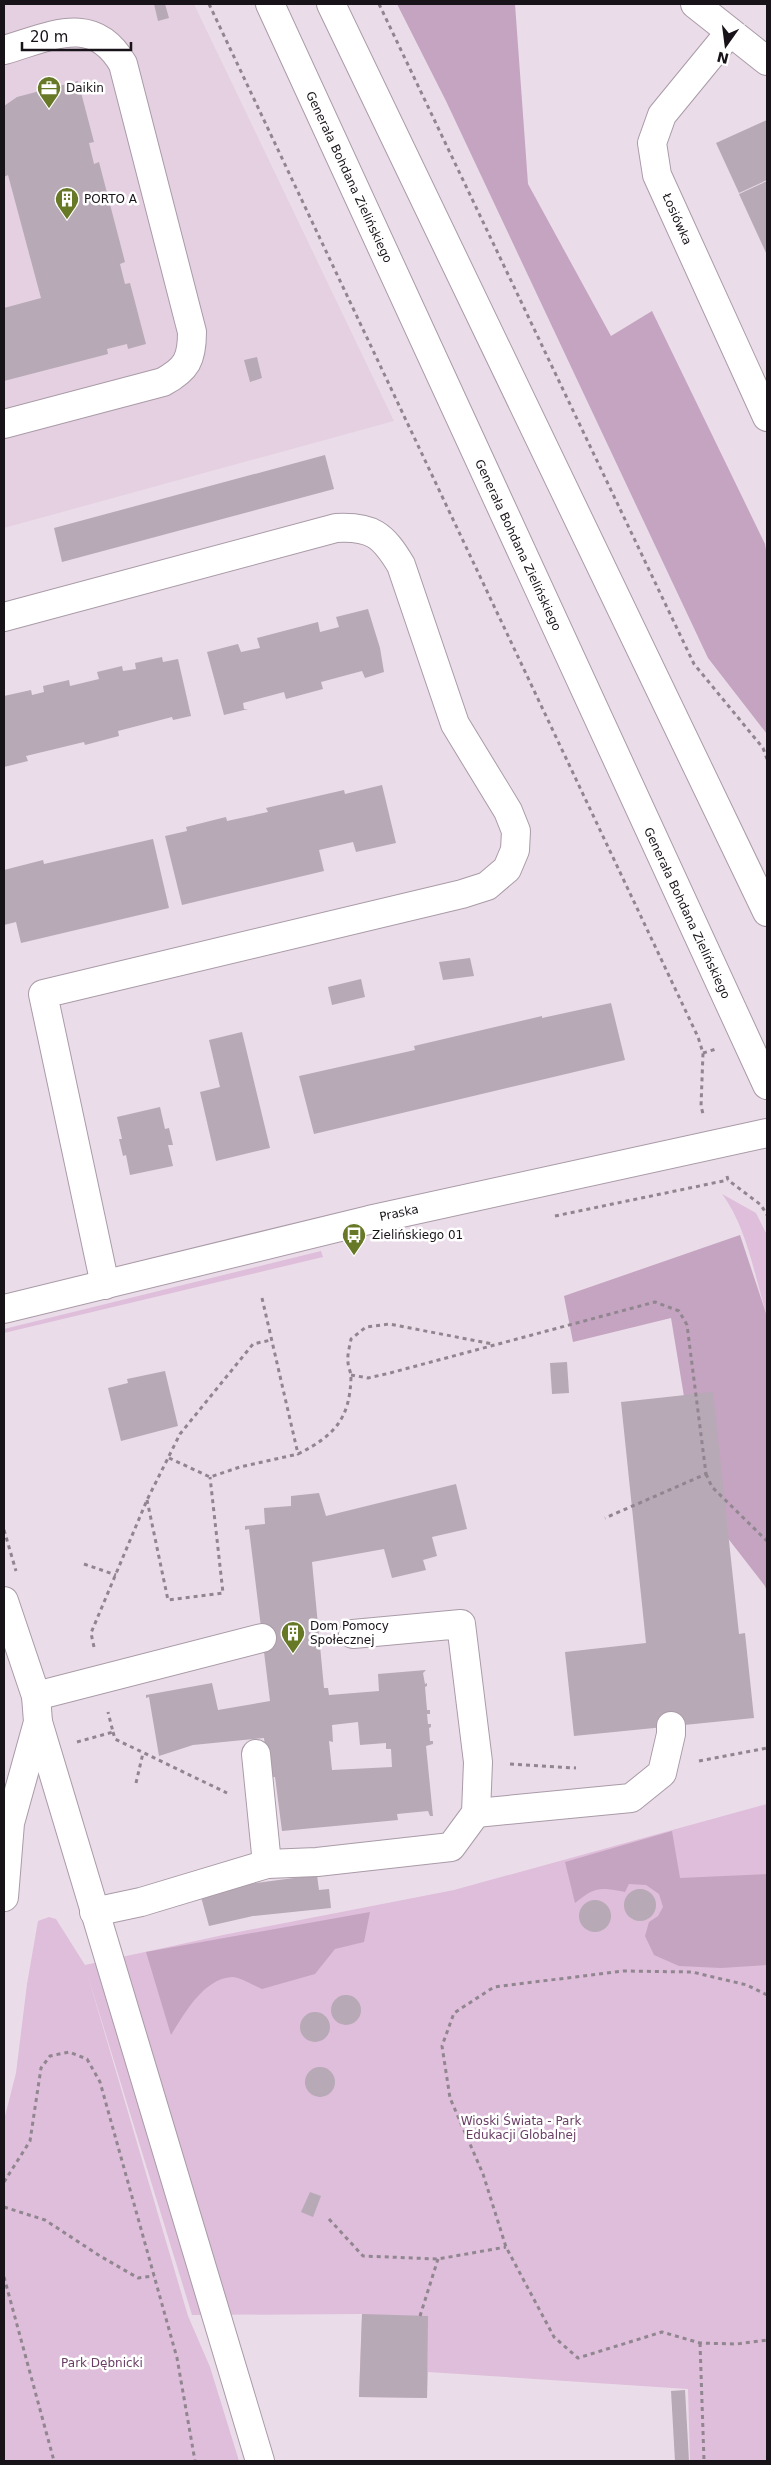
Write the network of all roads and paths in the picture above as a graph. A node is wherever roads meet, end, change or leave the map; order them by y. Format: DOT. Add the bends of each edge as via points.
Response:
graph roads {
  1 [pos="209,4"];
  2 [pos="270,4"];
  3 [pos="331,4"];
  4 [pos="379,4"];
  5 [pos="695,4"];
  6 [pos="730,32"];
  7 [pos="4,50"];
  8 [pos="767,61"];
  9 [pos="767,417"];
  10 [pos="4,424"];
  11 [pos="4,618"];
  12 [pos="767,759"];
  13 [pos="767,912"];
  14 [pos="767,1085"];
  15 [pos="703,1113"];
  16 [pos="767,1134"];
  17 [pos="726,1172"];
  18 [pos="767,1216"];
  19 [pos="105,1285"];
  20 [pos="262,1298"];
  21 [pos="4,1308"];
  22 [pos="271,1340"];
  23 [pos="495,1345"];
  24 [pos="351,1375"];
  25 [pos="298,1454"];
  26 [pos="169,1458"];
  27 [pos="706,1474"];
  28 [pos="210,1477"];
  29 [pos="147,1500"];
  30 [pos="605,1518"];
  31 [pos="767,1541"];
  32 [pos="84,1564"];
  33 [pos="116,1575"];
  34 [pos="4,1601"];
  35 [pos="353,1634"];
  36 [pos="262,1638"];
  37 [pos="101,1679"];
  38 [pos="37,1709"];
  39 [pos="671,1726"];
  40 [pos="113,1732"];
  41 [pos="72,1743"];
  42 [pos="143,1753"];
  43 [pos="256,1754"];
  44 [pos="136,1783"];
  45 [pos="261,1809"];
  46 [pos="476,1813"];
  47 [pos="266,1864"];
  48 [pos="4,1897"];
  49 [pos="94,1912"];
  50 [pos="767,1995"];
  51 [pos="4,2182"];
  52 [pos="4,2207"];
  53 [pos="329,2219"];
  54 [pos="506,2248"];
  55 [pos="438,2259"];
  56 [pos="154,2276"];
  57 [pos="4,2277"];
  58 [pos="420,2316"];
  59 [pos="767,2340"];
  60 [pos="700,2343"];
  61 [pos="54,2461"];
  62 [pos="195,2461"];
  63 [pos="260,2461"];
  64 [pos="704,2461"];
  1 -- 15 [label="path" via="698,1037 703,1053"];
  2 -- 14 [label="main road, Generała Bohdana Zielińskiego"];
  3 -- 13 [label="main road"];
  4 -- 12 [label="path" via="694,664 763,748"];
  5 -- 6 [label="main road"];
  6 -- 8 [label="main road"];
  6 -- 9 [label="main road, Łosiówka" via="662,114 652,143 657,175"];
  7 -- 10 [label="main road" via="70,32 102,38 115,50 125,73 192,332 188,361 178,374 163,382"];
  11 -- 19 [label="main road" via="336,528 356,527 375,532 391,548 401,565 455,724 508,811 516,831 515,850 507,870 487,886 43,994"];
  16 -- 19 [label="main road, Praska" via="369,1220"];
  17 -- 18 [label="path" via="728,1180 761,1205"];
  19 -- 21 [label="main road, Praska"];
  20 -- 22 [label="path"];
  22 -- 25 [label="path"];
  22 -- 26 [label="path" via="253,1344 180,1434"];
  23 -- 24 [label="path" via="368,1378"];
  23 -- 24 [label="path" via="389,1324 366,1327 351,1339 348,1361"];
  23 -- 27 [label="path" via="655,1302 678,1310 686,1325"];
  24 -- 25 [label="path" via="346,1407 336,1430"];
  25 -- 28 [label="path"];
  26 -- 28 [label="path"];
  26 -- 29 [label="path"];
  27 -- 30 [label="path"];
  27 -- 31 [label="path" via="712,1487"];
  28 -- 29 [label="path" via="223,1593 168,1600"];
  29 -- 33 [label="path"];
  32 -- 33 [label="path"];
  33 -- 37 [label="path" via="91,1633"];
  34 -- 38 [label="main road"];
  35 -- 46 [label="main road" via="461,1624 478,1762"];
  36 -- 37 [label="main road"];
  37 -- 38 [label="main road"];
  37 -- 40 [label="path"];
  38 -- 48 [label="main road" via="10,1823"];
  38 -- 49 [label="main road"];
  39 -- 46 [label="main road" via="662,1773 631,1798"];
  40 -- 41 [label="path"];
  40 -- 42 [label="path" via="114,1739"];
  42 -- 44 [label="path"];
  42 -- 45 [label="path"];
  43 -- 45 [label="main road"];
  45 -- 47 [label="main road"];
  46 -- 47 [label="main road" via="451,1847 317,1862"];
  47 -- 49 [label="main road" via="140,1902"];
  49 -- 63 [label="main road"];
  50 -- 54 [label="path" via="747,1985 692,1972 623,1971 494,1988 454,2012 442,2046 450,2098 483,2174"];
  51 -- 56 [label="path" via="30,2141 41,2068 50,2056 68,2052 87,2059 100,2082"];
  52 -- 56 [label="path" via="46,2220 138,2278"];
  53 -- 55 [label="path" via="363,2256"];
  54 -- 55 [label="path"];
  54 -- 60 [label="path" via="554,2337 578,2358 662,2332"];
  55 -- 58 [label="path"];
  56 -- 62 [label="path" via="177,2358"];
  57 -- 61 [label="path"];
  59 -- 60 [label="path" via="738,2344"];
  60 -- 64 [label="path"];
}
